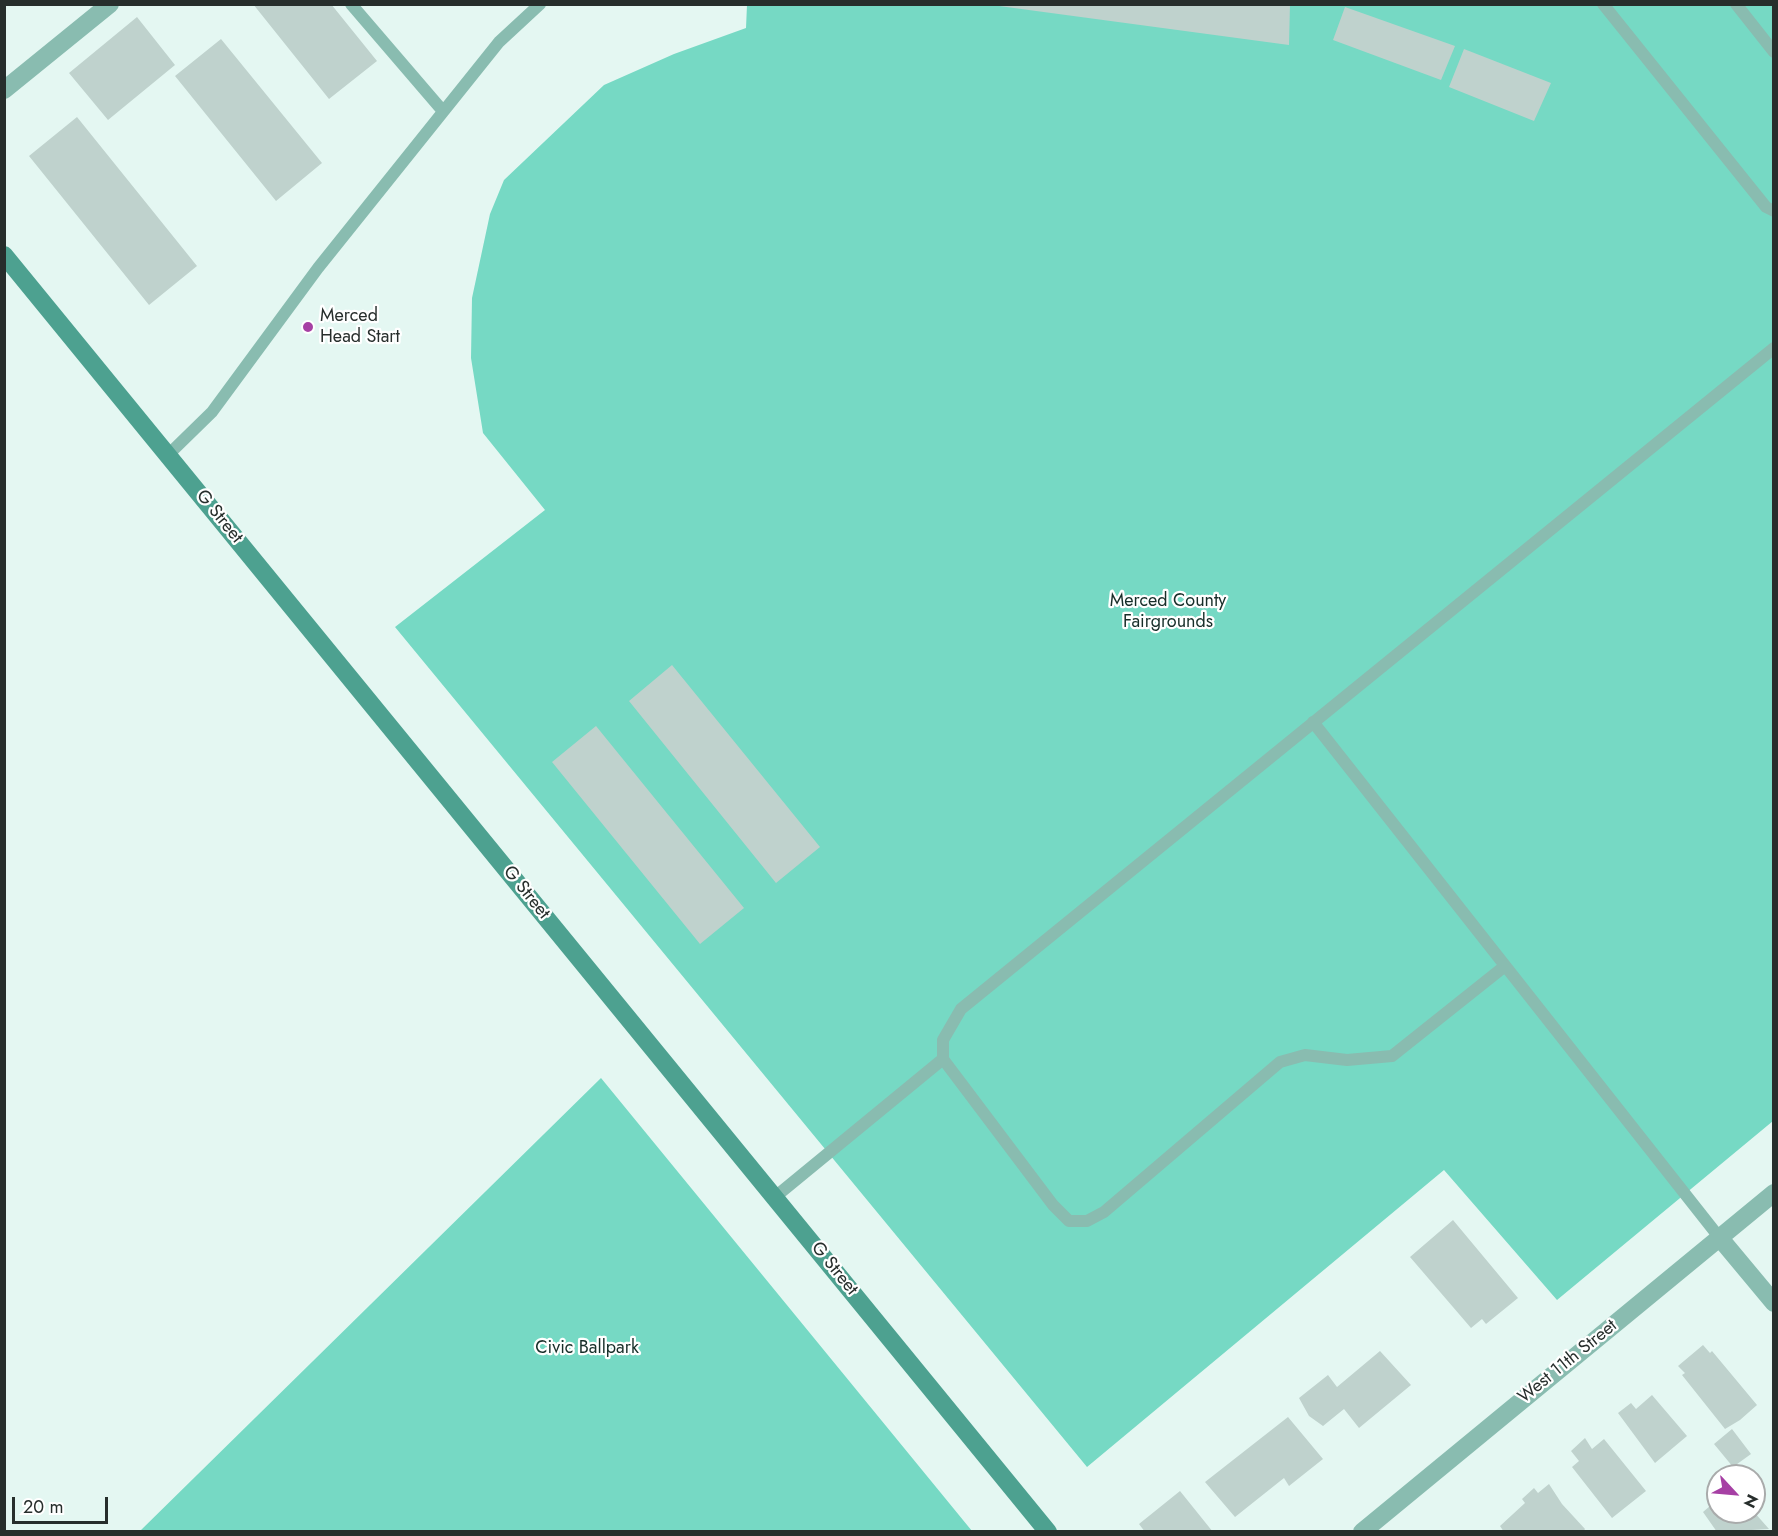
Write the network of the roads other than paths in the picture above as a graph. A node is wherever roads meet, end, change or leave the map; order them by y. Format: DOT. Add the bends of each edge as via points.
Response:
graph roads {
  1 [pos="110,4"];
  2 [pos="351,4"];
  3 [pos="540,4"];
  4 [pos="1603,4"];
  5 [pos="1736,4"];
  6 [pos="1773,52"];
  7 [pos="4,90"];
  8 [pos="442,110"];
  9 [pos="1773,211"];
  10 [pos="4,255"];
  11 [pos="1773,348"];
  12 [pos="168,455"];
  13 [pos="1313,722"];
  14 [pos="1505,966"];
  15 [pos="943,1059"];
  16 [pos="1773,1193"];
  17 [pos="775,1197"];
  18 [pos="1719,1237"];
  19 [pos="1773,1303"];
  20 [pos="1048,1532"];
  21 [pos="1362,1532"];
  1 -- 7 [label="street"];
  2 -- 8 [label="lane"];
  3 -- 8 [label="lane" via="499,42"];
  4 -- 9 [label="lane"];
  5 -- 6 [label="lane"];
  8 -- 12 [label="lane" via="212,412"];
  10 -- 12 [label="main road, G Street"];
  11 -- 13 [label="lane"];
  12 -- 17 [label="main road, G Street"];
  13 -- 14 [label="lane"];
  13 -- 15 [label="lane" via="961,1009 943,1040"];
  14 -- 15 [label="lane" via="1392,1056 1347,1060 1305,1055 1280,1062 1104,1212 1087,1221 1070,1221 1053,1205"];
  14 -- 18 [label="lane"];
  15 -- 17 [label="lane"];
  16 -- 18 [label="street, West 11th Street"];
  17 -- 20 [label="main road, G Street"];
  18 -- 19 [label="street"];
  18 -- 21 [label="street, West 11th Street"];
}
